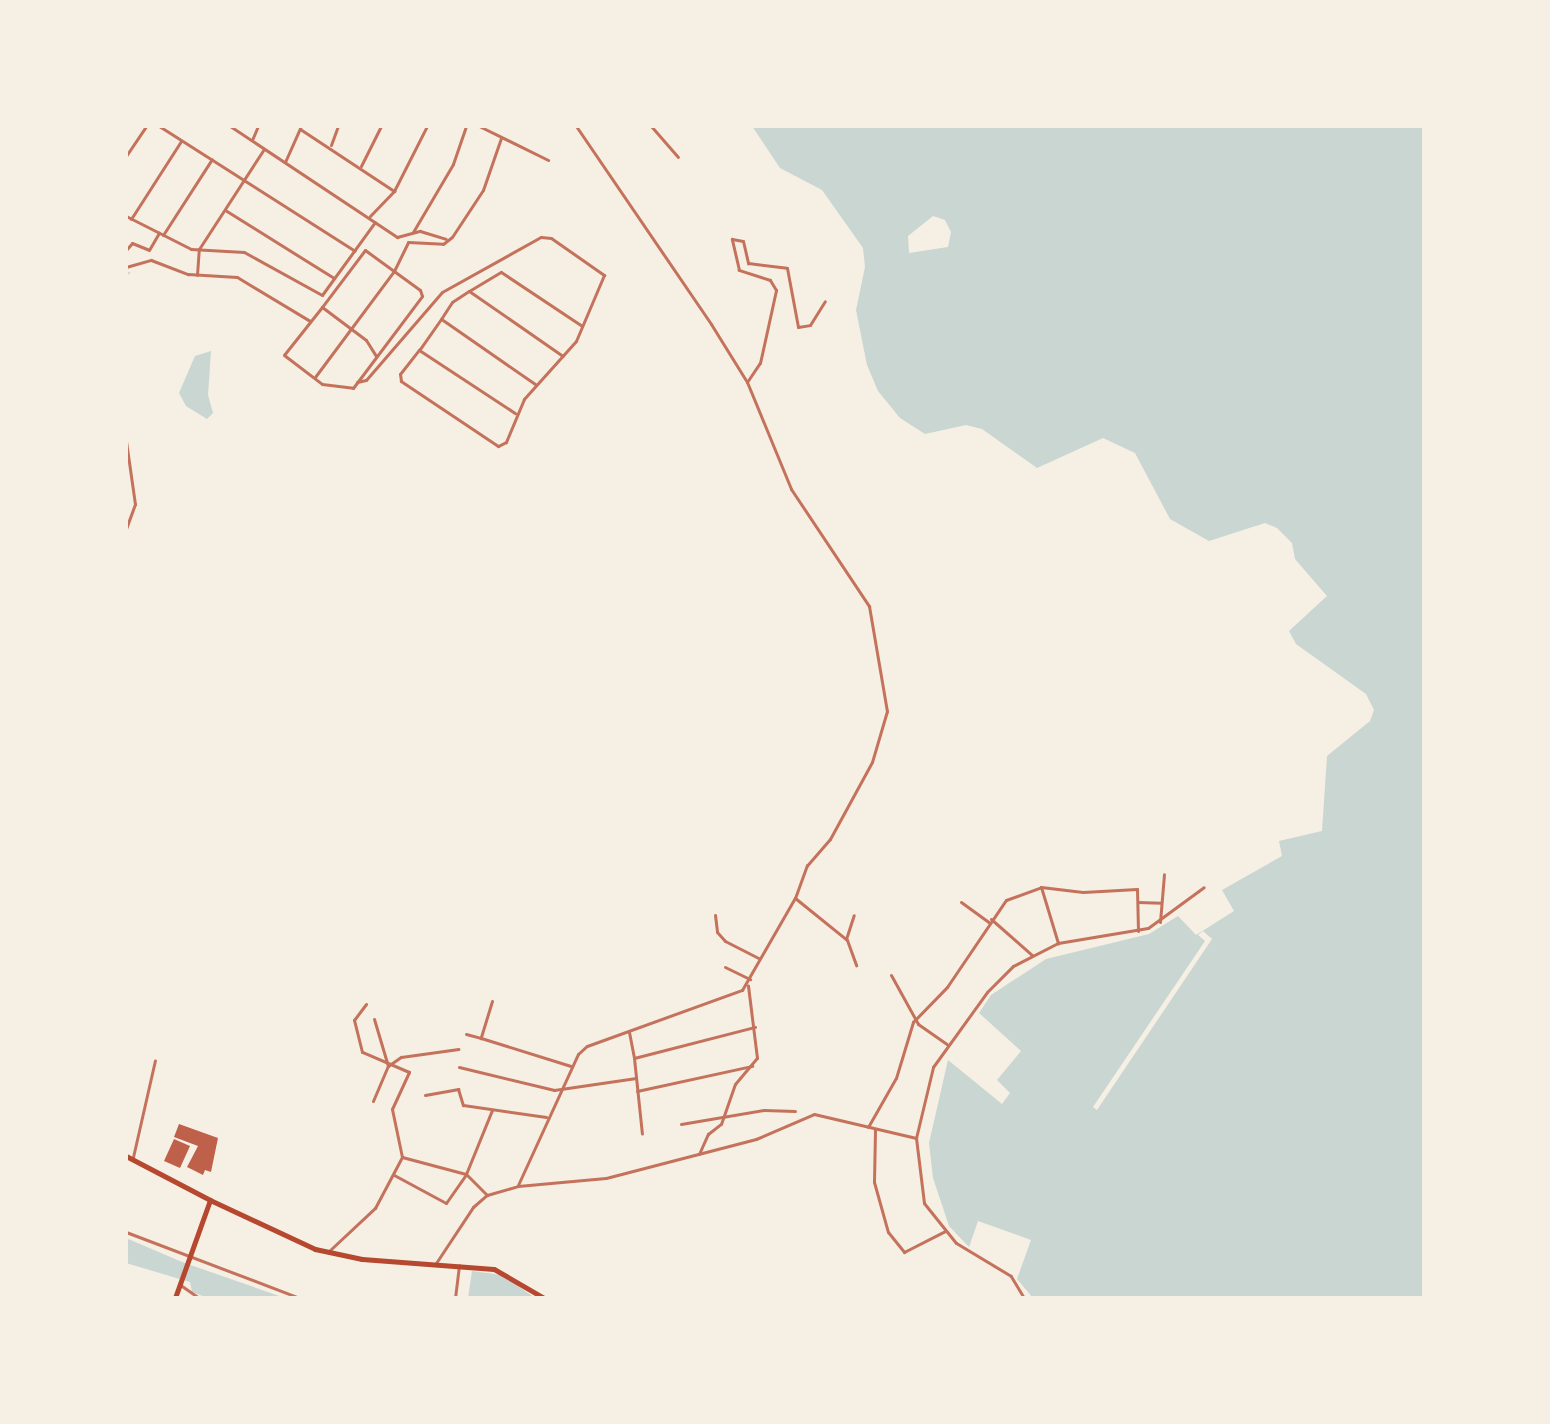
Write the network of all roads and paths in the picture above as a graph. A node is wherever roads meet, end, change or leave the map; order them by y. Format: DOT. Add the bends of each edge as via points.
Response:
graph roads {
  1 [pos="146,126"];
  2 [pos="159,126"];
  3 [pos="230,126"];
  4 [pos="258,126"];
  5 [pos="338,126"];
  6 [pos="381,126"];
  7 [pos="427,126"];
  8 [pos="466,126"];
  9 [pos="479,126"];
  10 [pos="576,126"];
  11 [pos="651,126"];
  12 [pos="300,128"];
  13 [pos="501,138"];
  14 [pos="181,140"];
  15 [pos="252,140"];
  16 [pos="330,146"];
  17 [pos="264,149"];
  18 [pos="126,156"];
  19 [pos="678,157"];
  20 [pos="212,159"];
  21 [pos="548,160"];
  22 [pos="285,162"];
  23 [pos="361,166"];
  24 [pos="244,179"];
  25 [pos="394,191"];
  26 [pos="225,210"];
  27 [pos="370,216"];
  28 [pos="128,218"];
  29 [pos="375,222"];
  30 [pos="413,232"];
  31 [pos="161,234"];
  32 [pos="446,239"];
  33 [pos="199,249"];
  34 [pos="126,250"];
  35 [pos="355,251"];
  36 [pos="126,267"];
  37 [pos="394,271"];
  38 [pos="197,275"];
  39 [pos="335,278"];
  40 [pos="469,291"];
  41 [pos="825,301"];
  42 [pos="322,307"];
  43 [pos="441,319"];
  44 [pos="310,321"];
  45 [pos="582,326"];
  46 [pos="352,328"];
  47 [pos="419,350"];
  48 [pos="376,356"];
  49 [pos="563,356"];
  50 [pos="315,377"];
  51 [pos="357,382"];
  52 [pos="747,382"];
  53 [pos="536,384"];
  54 [pos="516,414"];
  55 [pos="126,441"];
  56 [pos="128,467"];
  57 [pos="126,481"];
  58 [pos="133,482"];
  59 [pos="126,529"];
  60 [pos="1164,874"];
  61 [pos="1041,887"];
  62 [pos="1204,887"];
  63 [pos="795,898"];
  64 [pos="961,902"];
  65 [pos="1138,902"];
  66 [pos="1161,903"];
  67 [pos="715,915"];
  68 [pos="854,915"];
  69 [pos="990,921"];
  70 [pos="1160,922"];
  71 [pos="1138,931"];
  72 [pos="846,939"];
  73 [pos="1058,943"];
  74 [pos="1032,955"];
  75 [pos="759,958"];
  76 [pos="856,965"];
  77 [pos="725,967"];
  78 [pos="891,975"];
  79 [pos="750,979"];
  80 [pos="748,984"];
  81 [pos="492,1001"];
  82 [pos="366,1004"];
  83 [pos="374,1019"];
  84 [pos="916,1020"];
  85 [pos="755,1027"];
  86 [pos="629,1032"];
  87 [pos="466,1034"];
  88 [pos="481,1038"];
  89 [pos="947,1044"];
  90 [pos="458,1049"];
  91 [pos="634,1058"];
  92 [pos="155,1060"];
  93 [pos="388,1066"];
  94 [pos="571,1066"];
  95 [pos="752,1066"];
  96 [pos="459,1067"];
  97 [pos="636,1078"];
  98 [pos="559,1090"];
  99 [pos="637,1091"];
  100 [pos="425,1095"];
  101 [pos="373,1101"];
  102 [pos="492,1110"];
  103 [pos="795,1111"];
  104 [pos="725,1114"];
  105 [pos="546,1117"];
  106 [pos="681,1124"];
  107 [pos="868,1127"];
  108 [pos="875,1130"];
  109 [pos="642,1134"];
  110 [pos="916,1138"];
  111 [pos="699,1154"];
  112 [pos="129,1157"];
  113 [pos="402,1157"];
  114 [pos="466,1174"];
  115 [pos="394,1175"];
  116 [pos="518,1186"];
  117 [pos="487,1195"];
  118 [pos="210,1200"];
  119 [pos="945,1231"];
  120 [pos="126,1232"];
  121 [pos="329,1253"];
  122 [pos="187,1259"];
  123 [pos="436,1263"];
  124 [pos="459,1265"];
  125 [pos="180,1282"];
  126 [pos="175,1298"];
  127 [pos="199,1298"];
  128 [pos="300,1298"];
  129 [pos="455,1298"];
  130 [pos="544,1298"];
  131 [pos="1024,1298"];
  1 -- 18 [label="street"];
  2 -- 14 [label="street"];
  3 -- 15 [label="street"];
  4 -- 15 [label="street"];
  5 -- 16 [label="street"];
  6 -- 23 [label="street"];
  7 -- 25 [label="street"];
  8 -- 30 [label="street" via="448,175"];
  9 -- 13 [label="street"];
  10 -- 52 [label="street"];
  11 -- 19 [label="street"];
  12 -- 16 [label="street"];
  12 -- 22 [label="street"];
  13 -- 21 [label="street"];
  13 -- 32 [label="street" via="483,190"];
  14 -- 20 [label="street"];
  14 -- 28 [label="street"];
  15 -- 17 [label="street"];
  16 -- 23 [label="street"];
  17 -- 22 [label="street"];
  17 -- 24 [label="street"];
  20 -- 24 [label="street"];
  20 -- 31 [label="street"];
  22 -- 27 [label="street"];
  23 -- 25 [label="street"];
  24 -- 26 [label="street"];
  24 -- 35 [label="street"];
  25 -- 27 [label="street"];
  26 -- 33 [label="street"];
  26 -- 39 [label="street"];
  27 -- 29 [label="street"];
  28 -- 31 [label="street"];
  29 -- 30 [label="street" via="397,237"];
  29 -- 35 [label="street"];
  30 -- 32 [label="street"];
  31 -- 33 [label="street"];
  31 -- 34 [label="street" via="149,250 132,243"];
  32 -- 37 [label="street" via="443,244 408,242"];
  33 -- 38 [label="street"];
  33 -- 39 [label="street" via="244,252 322,295"];
  35 -- 39 [label="street"];
  36 -- 38 [label="street" via="151,260"];
  37 -- 42 [label="street" via="365,250"];
  37 -- 46 [label="street"];
  37 -- 48 [label="street" via="422,296"];
  38 -- 44 [label="street" via="237,277"];
  40 -- 43 [label="street" via="452,302"];
  40 -- 45 [label="street" via="501,272"];
  40 -- 49 [label="street"];
  41 -- 52 [label="street" via="810,325 798,327 787,268 748,263 743,241 732,239 739,270 772,281 776,290 760,363"];
  42 -- 44 [label="street"];
  42 -- 46 [label="street"];
  43 -- 47 [label="street"];
  43 -- 53 [label="street"];
  44 -- 50 [label="street" via="284,355"];
  45 -- 49 [label="street"];
  45 -- 51 [label="street" via="604,275 551,238 541,237 442,292 366,380"];
  46 -- 48 [label="street"];
  46 -- 50 [label="street"];
  47 -- 54 [label="street"];
  47 -- 54 [label="street" via="400,374 401,381 498,446 506,442"];
  48 -- 51 [label="street"];
  49 -- 53 [label="street"];
  50 -- 51 [label="street" via="322,384 353,388"];
  52 -- 63 [label="street" via="791,489 869,606 887,711 872,762 830,839 807,865"];
  53 -- 54 [label="street"];
  55 -- 56 [label="street"];
  56 -- 58 [label="street"];
  57 -- 58 [label="street"];
  58 -- 59 [label="street" via="133,516"];
  60 -- 66 [label="street"];
  61 -- 65 [label="street" via="1083,892 1137,889"];
  61 -- 69 [label="street" via="1006,900"];
  61 -- 73 [label="street"];
  62 -- 70 [label="street"];
  63 -- 72 [label="street"];
  63 -- 75 [label="street"];
  64 -- 69 [label="street"];
  65 -- 66 [label="street"];
  65 -- 71 [label="street"];
  66 -- 70 [label="street"];
  67 -- 75 [label="street" via="717,932 725,941"];
  68 -- 72 [label="street"];
  69 -- 74 [label="street"];
  69 -- 84 [label="street" via="947,987"];
  70 -- 71 [label="street"];
  71 -- 73 [label="street"];
  72 -- 76 [label="street"];
  73 -- 74 [label="street"];
  74 -- 89 [label="street" via="987,992"];
  75 -- 79 [label="street"];
  77 -- 79 [label="street"];
  78 -- 84 [label="street"];
  79 -- 80 [label="street"];
  80 -- 85 [label="street"];
  80 -- 86 [label="street" via="734,994"];
  81 -- 88 [label="street"];
  82 -- 93 [label="street" via="354,1030 368,1058"];
  83 -- 93 [label="street"];
  84 -- 89 [label="street"];
  84 -- 107 [label="street" via="896,1078"];
  85 -- 91 [label="street"];
  85 -- 95 [label="street" via="757,1058"];
  86 -- 91 [label="street"];
  86 -- 94 [label="street" via="587,1046"];
  87 -- 88 [label="street"];
  88 -- 94 [label="street"];
  89 -- 110 [label="street" via="925,1089"];
  90 -- 93 [label="street" via="408,1054"];
  91 -- 97 [label="street"];
  92 -- 112 [label="street"];
  93 -- 101 [label="street"];
  93 -- 113 [label="street" via="409,1072 392,1109"];
  94 -- 98 [label="street"];
  95 -- 99 [label="street"];
  95 -- 104 [label="street" via="735,1084"];
  96 -- 98 [label="street"];
  97 -- 98 [label="street"];
  97 -- 99 [label="street"];
  98 -- 105 [label="street"];
  99 -- 109 [label="street"];
  100 -- 102 [label="street" via="458,1089 463,1105"];
  102 -- 105 [label="street"];
  102 -- 114 [label="street"];
  103 -- 104 [label="street"];
  104 -- 106 [label="street"];
  104 -- 111 [label="street"];
  105 -- 116 [label="street"];
  107 -- 108 [label="street"];
  107 -- 111 [label="street" via="814,1114 783,1130"];
  108 -- 110 [label="street"];
  108 -- 119 [label="street" via="874,1182 888,1232 904,1252"];
  110 -- 119 [label="street" via="918,1187"];
  111 -- 116 [label="street" via="606,1178"];
  112 -- 118 [label="main road"];
  113 -- 114 [label="street"];
  113 -- 115 [label="street"];
  114 -- 115 [label="street" via="446,1203"];
  114 -- 117 [label="street"];
  115 -- 121 [label="street" via="375,1208 333,1242"];
  116 -- 117 [label="street"];
  117 -- 123 [label="street"];
  118 -- 121 [label="main road"];
  118 -- 122 [label="main road"];
  119 -- 131 [label="street" via="970,1253 1011,1276"];
  120 -- 122 [label="street"];
  121 -- 123 [label="main road"];
  122 -- 125 [label="main road"];
  122 -- 128 [label="street"];
  123 -- 124 [label="main road"];
  124 -- 129 [label="street"];
  124 -- 130 [label="main road" via="506,1272"];
  125 -- 126 [label="main road"];
  125 -- 127 [label="street"];
}
